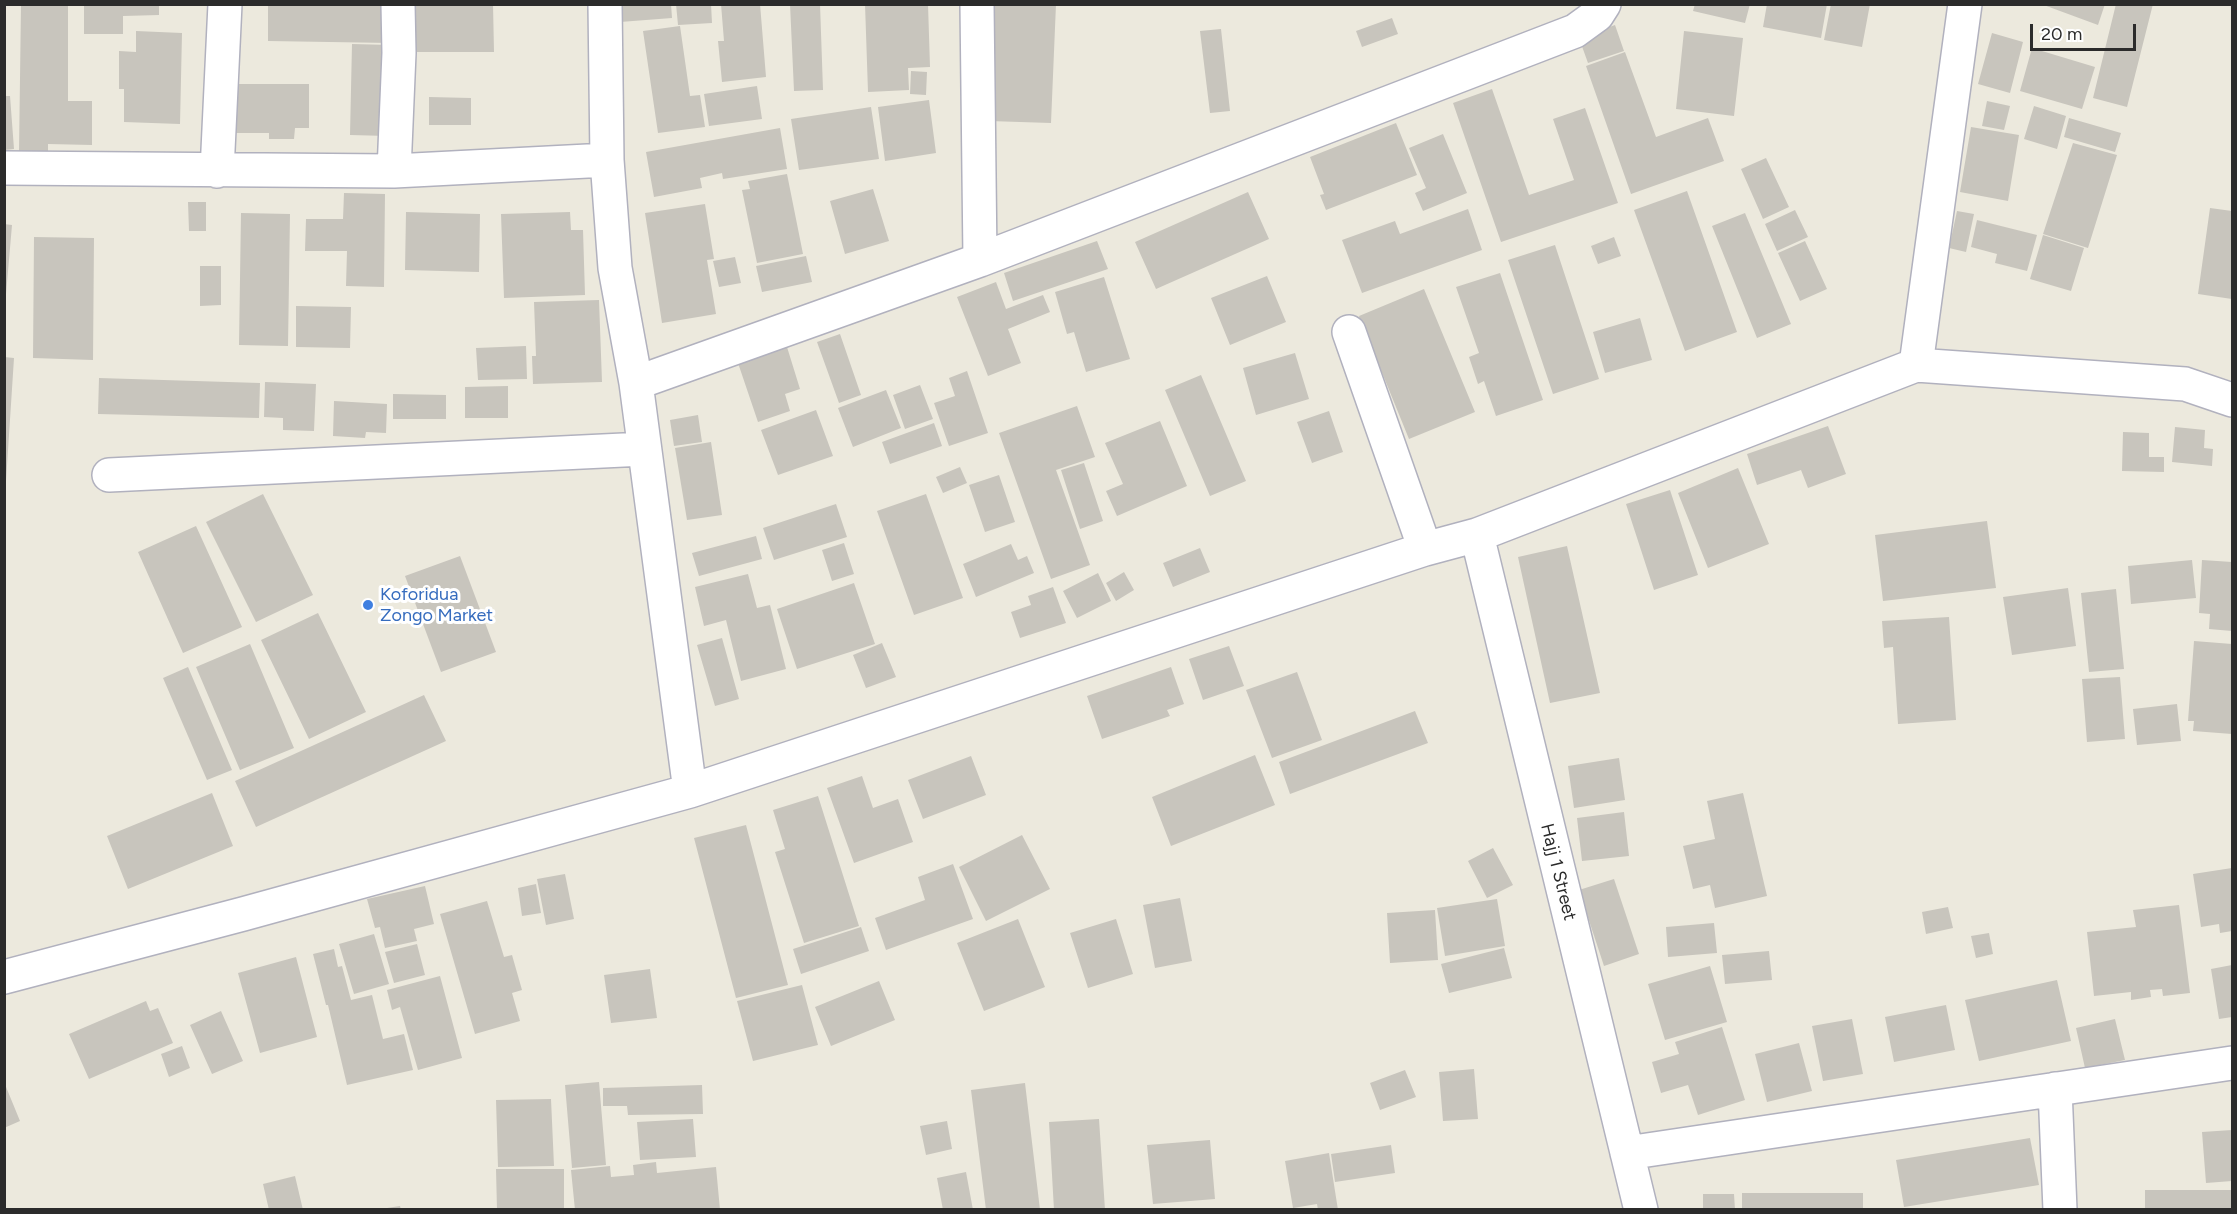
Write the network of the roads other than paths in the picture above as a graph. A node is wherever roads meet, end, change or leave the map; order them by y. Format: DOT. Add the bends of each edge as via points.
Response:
graph roads {
  1 [pos="225,4"];
  2 [pos="398,4"];
  3 [pos="605,4"];
  4 [pos="977,4"];
  5 [pos="1604,4"];
  6 [pos="1965,4"];
  7 [pos="607,160"];
  8 [pos="4,168"];
  9 [pos="217,171"];
  10 [pos="394,171"];
  11 [pos="980,260"];
  12 [pos="1349,332"];
  13 [pos="1916,365"];
  14 [pos="636,383"];
  15 [pos="2232,400"];
  16 [pos="644,449"];
  17 [pos="109,475"];
  18 [pos="1477,535"];
  19 [pos="1425,549"];
  20 [pos="690,791"];
  21 [pos="4,977"];
  22 [pos="2232,1063"];
  23 [pos="2055,1089"];
  24 [pos="1627,1154"];
  25 [pos="1641,1209"];
  26 [pos="2061,1209"];
  1 -- 9 [label="street"];
  2 -- 10 [label="street"];
  3 -- 7 [label="street"];
  4 -- 11 [label="street"];
  5 -- 11 [label="street" via="1597,15 1575,31"];
  6 -- 13 [label="street"];
  7 -- 10 [label="street"];
  7 -- 14 [label="street" via="615,268"];
  8 -- 9 [label="street"];
  9 -- 10 [label="street"];
  11 -- 14 [label="street"];
  12 -- 19 [label="street"];
  13 -- 15 [label="street" via="2185,384"];
  13 -- 18 [label="street"];
  14 -- 16 [label="street"];
  16 -- 17 [label="street"];
  16 -- 20 [label="street"];
  18 -- 19 [label="street"];
  18 -- 24 [label="street, Hajj 1 Street"];
  19 -- 20 [label="street"];
  20 -- 21 [label="street"];
  22 -- 23 [label="street"];
  23 -- 24 [label="street"];
  23 -- 26 [label="street"];
  24 -- 25 [label="street, Hajj 1 Street"];
}
